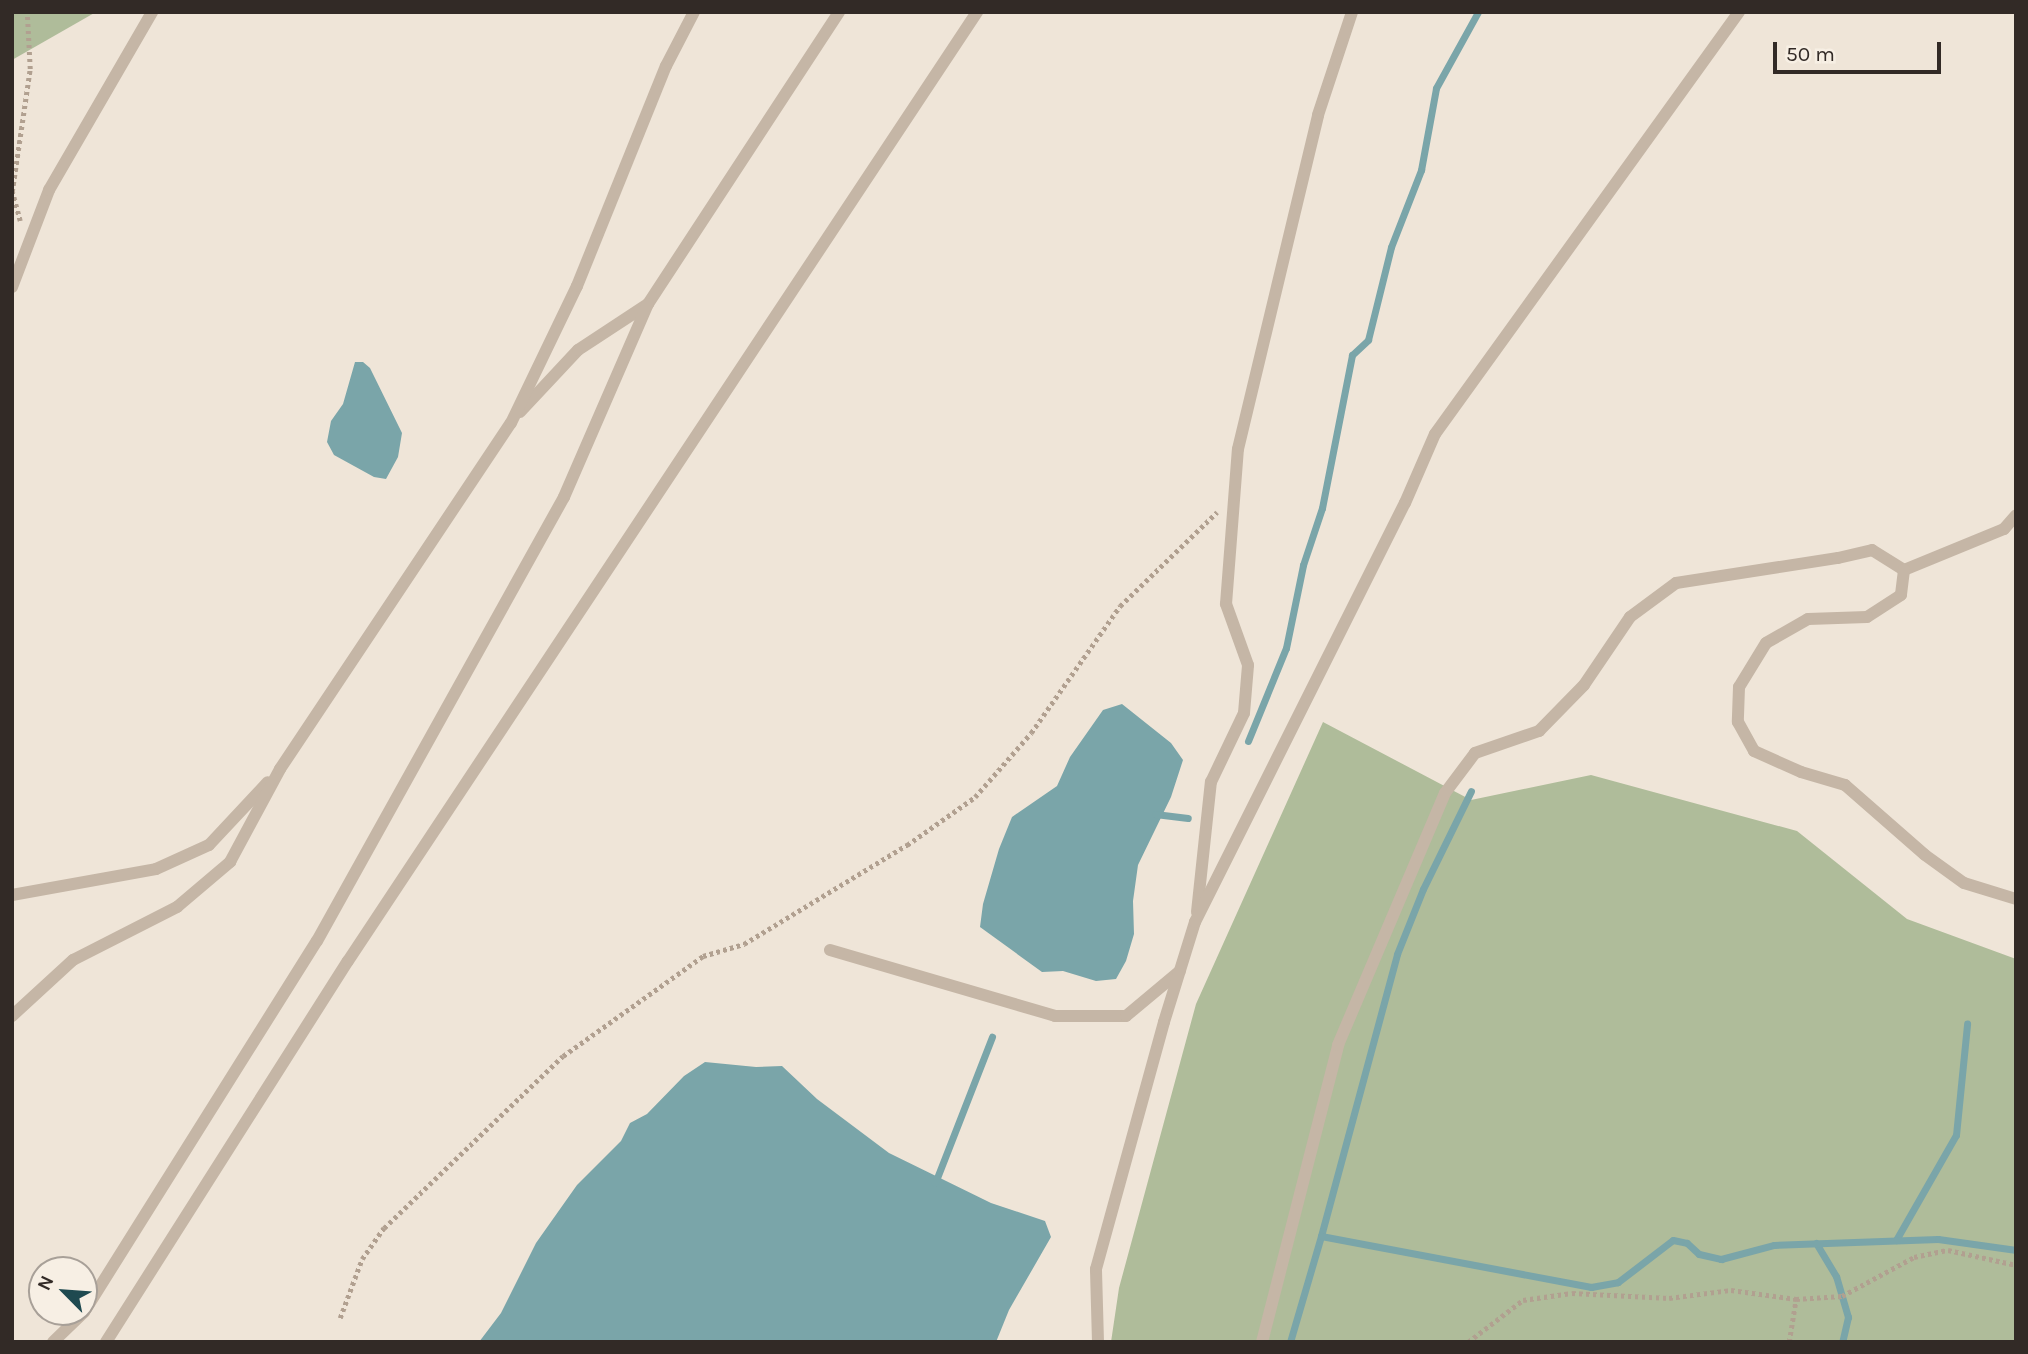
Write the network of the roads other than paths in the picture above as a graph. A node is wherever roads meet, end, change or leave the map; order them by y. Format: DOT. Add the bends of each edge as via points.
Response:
graph roads {
  1 [pos="152,12"];
  2 [pos="694,12"];
  3 [pos="839,12"];
  4 [pos="977,12"];
  5 [pos="1352,12"];
  6 [pos="1739,12"];
  7 [pos="12,287"];
  8 [pos="648,304"];
  9 [pos="511,423"];
  10 [pos="2016,515"];
  11 [pos="1904,570"];
  12 [pos="280,769"];
  13 [pos="12,895"];
  14 [pos="2016,899"];
  15 [pos="1195,922"];
  16 [pos="830,950"];
  17 [pos="1180,971"];
  18 [pos="12,1016"];
  19 [pos="98,1290"];
  20 [pos="70,1326"];
  21 [pos="53,1342"];
  22 [pos="106,1342"];
  23 [pos="1098,1342"];
  24 [pos="1262,1342"];
  1 -- 7 [label="lane" via="49,190"];
  2 -- 9 [label="lane" via="666,66 577,286"];
  3 -- 8 [label="lane"];
  4 -- 22 [label="lane" via="348,961"];
  5 -- 15 [label="lane" via="1318,115 1238,449 1226,604 1248,664 1244,713 1212,782"];
  6 -- 15 [label="lane" via="1435,434 1405,503"];
  8 -- 9 [label="lane" via="578,350"];
  8 -- 19 [label="lane" via="564,497 317,941"];
  9 -- 12 [label="lane"];
  10 -- 11 [label="lane" via="2004,529"];
  11 -- 14 [label="lane" via="1900,595 1867,617 1808,619 1766,643 1739,687 1738,722 1754,751 1845,785 1964,883"];
  11 -- 24 [label="lane" via="1872,550 1676,583 1630,617 1584,685 1539,731 1475,753 1445,793 1338,1045"];
  12 -- 13 [label="lane" via="209,845 156,869"];
  12 -- 18 [label="lane" via="230,862 177,907 73,960"];
  15 -- 17 [label="lane"];
  16 -- 17 [label="lane" via="1055,1016 1126,1016"];
  17 -- 23 [label="lane" via="1096,1269"];
  20 -- 21 [label="lane"];
}
